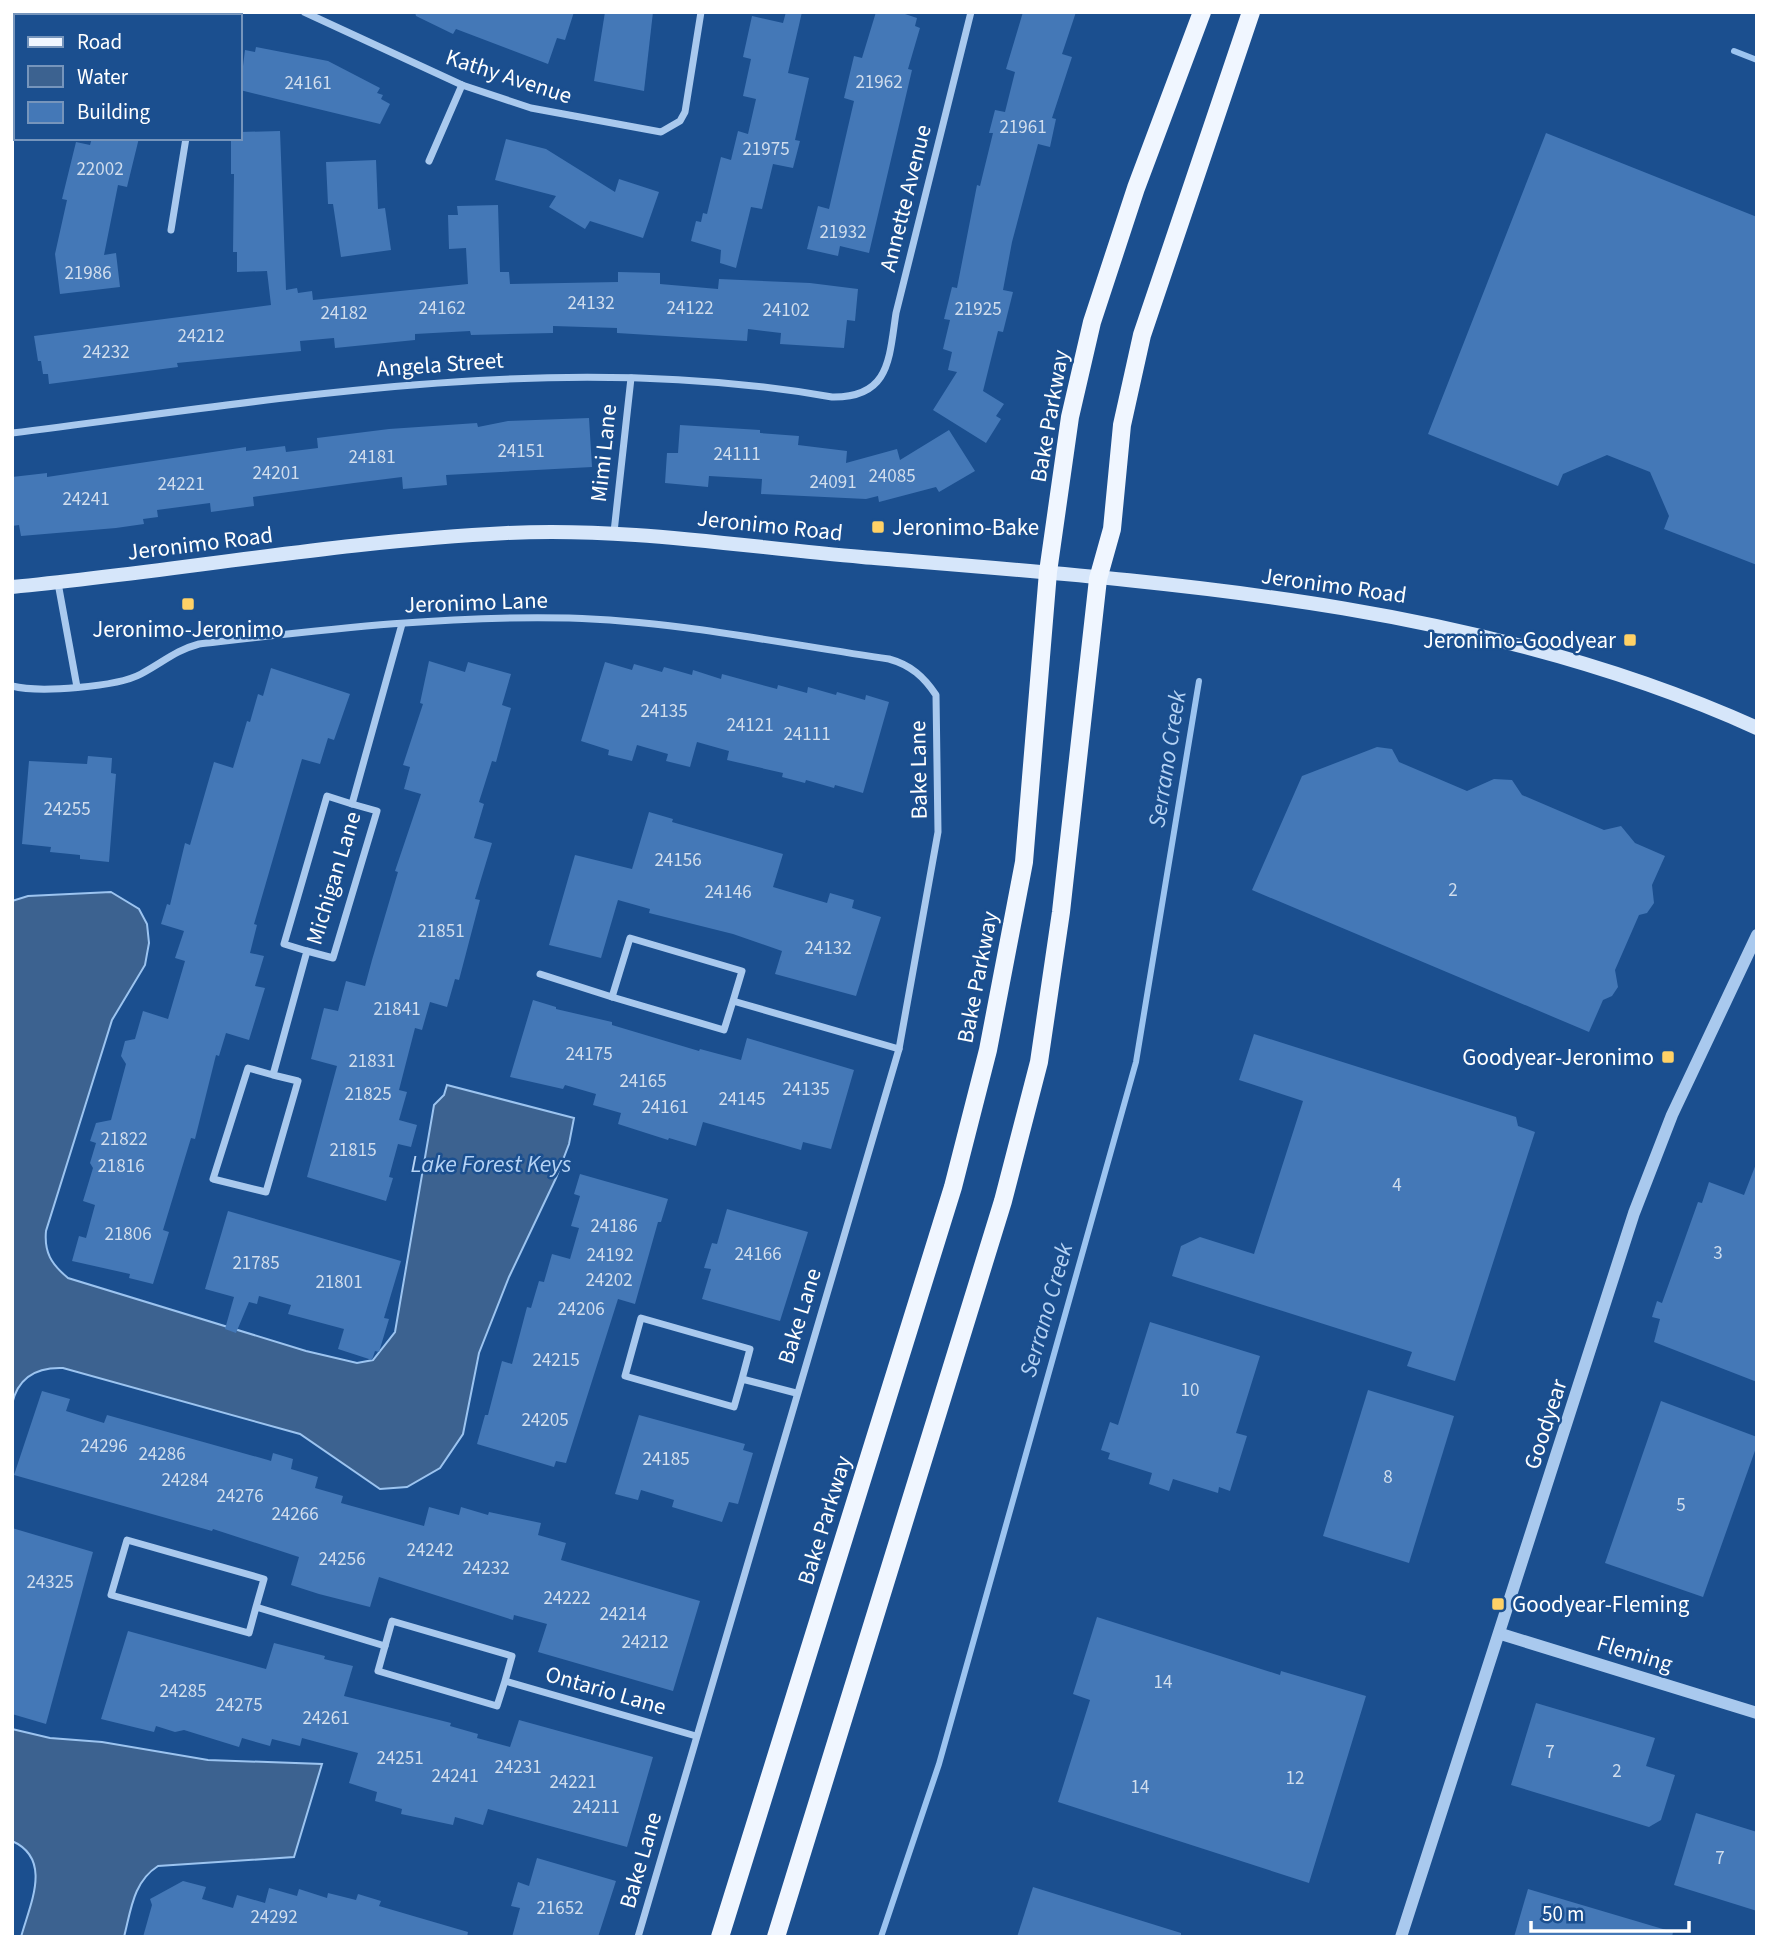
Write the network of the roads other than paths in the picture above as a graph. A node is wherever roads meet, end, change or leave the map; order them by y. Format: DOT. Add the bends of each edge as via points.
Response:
graph roads {
  1 [pos="304,12"];
  2 [pos="701,12"];
  3 [pos="971,12"];
  4 [pos="1202,12"];
  5 [pos="1251,12"];
  6 [pos="461,85"];
  7 [pos="186,140"];
  8 [pos="429,161"];
  9 [pos="171,230"];
  10 [pos="631,378"];
  11 [pos="871,391"];
  12 [pos="12,433"];
  13 [pos="614,532"];
  14 [pos="1048,572"];
  15 [pos="1098,579"];
  16 [pos="58,583"];
  17 [pos="12,587"];
  18 [pos="402,624"];
  19 [pos="12,686"];
  20 [pos="77,687"];
  21 [pos="936,695"];
  22 [pos="1757,728"];
  23 [pos="352,804"];
  24 [pos="1757,936"];
  25 [pos="307,951"];
  26 [pos="540,974"];
  27 [pos="612,996"];
  28 [pos="733,1001"];
  29 [pos="898,1049"];
  30 [pos="273,1074"];
  31 [pos="742,1379"];
  32 [pos="796,1393"];
  33 [pos="256,1607"];
  34 [pos="1500,1634"];
  35 [pos="385,1646"];
  36 [pos="505,1681"];
  37 [pos="1757,1713"];
  38 [pos="696,1736"];
  39 [pos="638,1937"];
  40 [pos="720,1937"];
  41 [pos="776,1937"];
  42 [pos="1401,1937"];
  1 -- 6 [label="street, Kathy Avenue"];
  2 -- 6 [label="street, Kathy Avenue" via="685,112 661,132 531,108"];
  3 -- 11 [label="street, Annette Avenue" via="889,357 883,376"];
  4 -- 14 [label="main road, Bake Parkway" via="1092,322 1070,417"];
  5 -- 15 [label="main road" via="1142,335 1122,425 1112,529"];
  6 -- 8 [label="street"];
  7 -- 9 [label="street"];
  10 -- 11 [label="street, Angela Street" via="832,397 852,398"];
  10 -- 12 [label="street, Angela Street" via="465,380 371,388"];
  10 -- 13 [label="street, Mimi Lane"];
  13 -- 14 [label="main road, Jeronimo Road"];
  13 -- 16 [label="main road, Jeronimo Road" via="393,541"];
  14 -- 15 [label="main road, Jeronimo Road"];
  14 -- 40 [label="main road, Bake Parkway" via="1024,862 988,1050 953,1187"];
  15 -- 22 [label="main road, Jeronimo Road" via="1301,601 1441,625 1598,668"];
  15 -- 41 [label="main road" via="1061,912 1039,1062 996,1226"];
  16 -- 17 [label="main road, Jeronimo Road"];
  16 -- 20 [label="street"];
  18 -- 20 [label="street, Jeronimo Lane" via="199,644 181,649 132,678"];
  18 -- 21 [label="street, Jeronimo Lane" via="569,618 667,627 890,659 925,679"];
  18 -- 23 [label="street, Michigan Lane"];
  19 -- 20 [label="street, Jeronimo Lane" via="30,691"];
  21 -- 29 [label="street, Bake Lane" via="938,832"];
  23 -- 25 [label="street, Michigan Lane" via="327,796 284,944"];
  23 -- 25 [label="street, Michigan Lane" via="377,811 333,958"];
  24 -- 34 [label="street, Goodyear" via="1672,1115 1634,1213"];
  25 -- 30 [label="street, Michigan Lane"];
  26 -- 27 [label="street"];
  27 -- 28 [label="street" via="724,1031"];
  27 -- 28 [label="street" via="630,938 742,971"];
  28 -- 29 [label="street"];
  29 -- 32 [label="street, Bake Lane"];
  30 -- 30 [label="street" via="298,1081 266,1192 213,1179 248,1068"];
  31 -- 31 [label="street" via="750,1349 641,1318 625,1376 734,1407"];
  31 -- 32 [label="street"];
  32 -- 38 [label="street, Bake Lane"];
  33 -- 33 [label="street" via="264,1579 127,1540 111,1595 249,1633"];
  33 -- 35 [label="street"];
  34 -- 37 [label="street, Fleming"];
  34 -- 42 [label="street, Goodyear"];
  35 -- 36 [label="street" via="393,1621 512,1656"];
  35 -- 36 [label="street" via="378,1671 497,1706"];
  36 -- 38 [label="street, Ontario Lane"];
  38 -- 39 [label="street, Bake Lane"];
}
